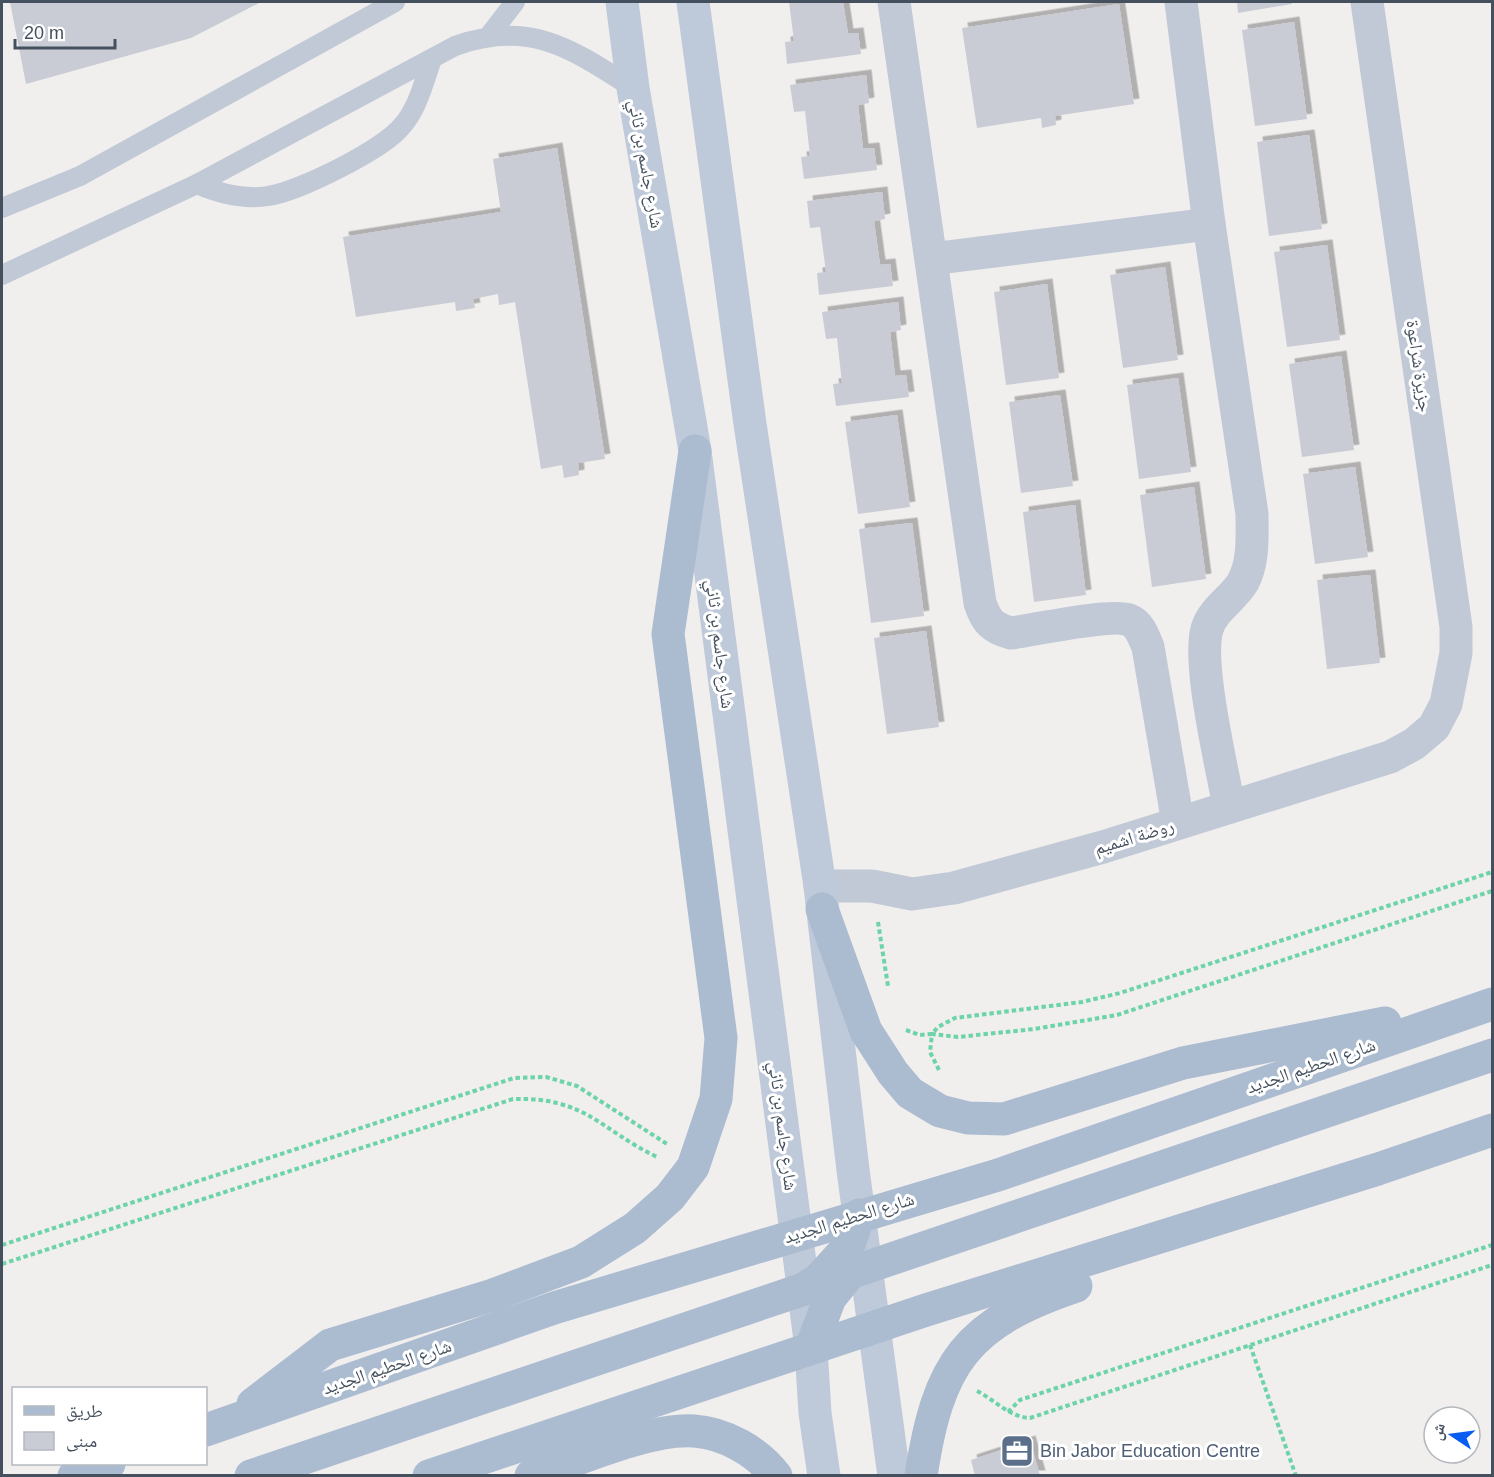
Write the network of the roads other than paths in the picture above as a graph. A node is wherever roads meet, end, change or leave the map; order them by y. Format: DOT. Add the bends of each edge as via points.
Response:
graph roads {
  1 [pos="395,2"];
  2 [pos="515,2"];
  3 [pos="622,2"];
  4 [pos="693,2"];
  5 [pos="894,2"];
  6 [pos="1181,2"];
  7 [pos="1367,2"];
  8 [pos="488,37"];
  9 [pos="432,59"];
  10 [pos="633,88"];
  11 [pos="196,184"];
  12 [pos="2,208"];
  13 [pos="1209,224"];
  14 [pos="931,259"];
  15 [pos="2,275"];
  16 [pos="695,451"];
  17 [pos="1434,727"];
  18 [pos="1229,807"];
  19 [pos="1178,823"];
  20 [pos="821,898"];
  21 [pos="1492,1003"];
  22 [pos="1492,1055"];
  23 [pos="1492,1131"];
  24 [pos="1378,1169"];
  25 [pos="859,1215"];
  26 [pos="797,1234"];
  27 [pos="866,1266"];
  28 [pos="804,1289"];
  29 [pos="875,1326"];
  30 [pos="812,1348"];
  31 [pos="218,1426"];
  32 [pos="106,1465"];
  33 [pos="74,1476"];
  34 [pos="251,1476"];
  35 [pos="429,1476"];
  36 [pos="531,1476"];
  37 [pos="776,1476"];
  38 [pos="824,1476"];
  39 [pos="894,1476"];
  40 [pos="921,1476"];
  1 -- 12 [label="lane" via="80,177"];
  2 -- 8 [label="lane"];
  3 -- 10 [label="main road, شارع جاسم بن ثاني"];
  4 -- 20 [label="main road" via="750,424"];
  5 -- 14 [label="street"];
  6 -- 13 [label="street"];
  7 -- 17 [label="street, جزيرة شراعوة" via="1456,627 1453,679"];
  8 -- 9 [label="lane" via="455,46"];
  8 -- 10 [label="lane" via="532,36 553,42 573,50"];
  9 -- 11 [label="lane"];
  9 -- 11 [label="lane" via="412,112 381,145 288,191 269,196 231,196"];
  10 -- 16 [label="main road, شارع جاسم بن ثاني"];
  11 -- 15 [label="lane"];
  13 -- 14 [label="street"];
  13 -- 18 [label="street" via="1252,514 1252,553 1243,581 1215,614 1205,643"];
  14 -- 19 [label="street" via="980,603 986,619 996,629 1011,633 1111,619 1130,620 1140,630 1148,647"];
  16 -- 26 [label="main road, شارع جاسم بن ثاني"];
  16 -- 31 [label="main road" via="668,634 721,1038 716,1099 693,1167 670,1197 635,1228 581,1262 494,1295 330,1345"];
  17 -- 18 [label="street, روضة اشميم" via="1390,757"];
  18 -- 19 [label="street, روضة اشميم"];
  19 -- 20 [label="street, روضة اشميم" via="954,888 912,894 872,886"];
  20 -- 21 [label="main road" via="866,1031 893,1073 910,1093 940,1111 968,1118 1004,1119 1184,1063"];
  20 -- 25 [label="main road"];
  21 -- 25 [label="main road, شارع الحطيم الجديد" via="998,1175"];
  22 -- 27 [label="main road"];
  23 -- 24 [label="main road"];
  24 -- 29 [label="main road"];
  24 -- 40 [label="main road" via="1300,1208 1033,1300 995,1322 966,1348 943,1382 928,1427"];
  25 -- 26 [label="main road, شارع الحطيم الجديد"];
  25 -- 27 [label="main road"];
  25 -- 28 [label="main road" via="848,1247 818,1280"];
  26 -- 28 [label="main road, شارع جاسم بن ثاني"];
  26 -- 31 [label="main road, شارع الحطيم الجديد" via="554,1308"];
  27 -- 29 [label="main road"];
  27 -- 30 [label="main road" via="850,1273 830,1298"];
  28 -- 30 [label="main road, شارع جاسم بن ثاني"];
  28 -- 34 [label="main road"];
  29 -- 30 [label="main road"];
  29 -- 39 [label="main road"];
  30 -- 35 [label="main road"];
  30 -- 38 [label="main road" via="815,1413"];
  32 -- 33 [label="main road"];
  36 -- 37 [label="main road" via="649,1436 694,1431 732,1441 763,1459"];
}
